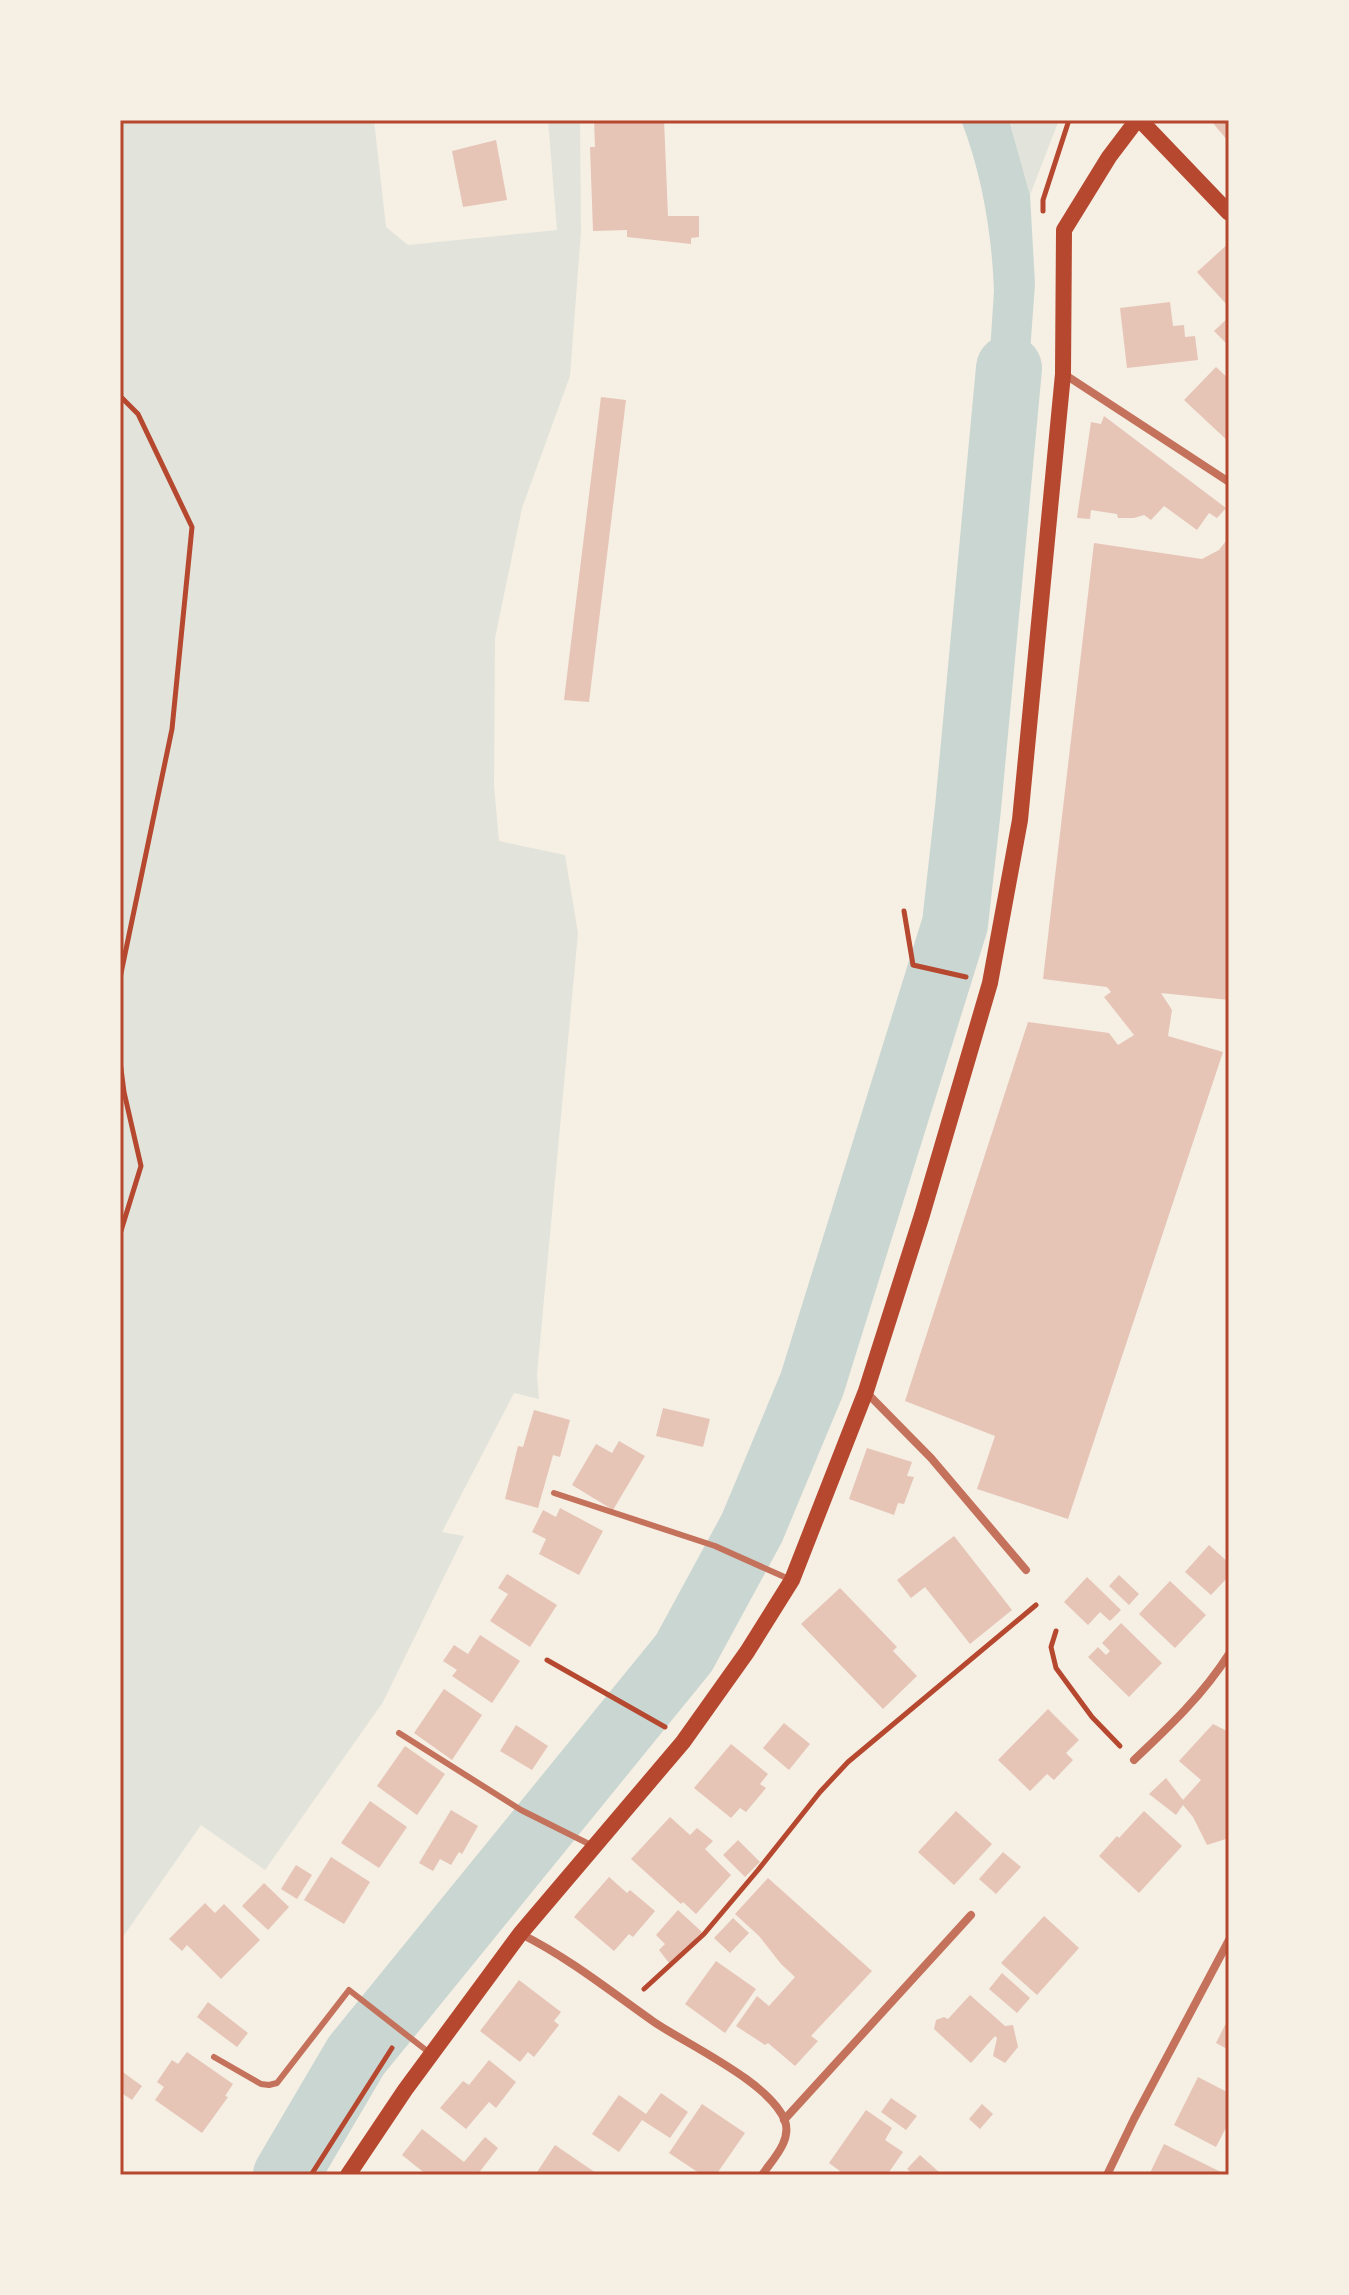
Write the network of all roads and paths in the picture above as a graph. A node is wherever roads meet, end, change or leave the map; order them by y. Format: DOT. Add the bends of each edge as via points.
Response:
graph roads {
  1 [pos="1069,120"];
  2 [pos="1138,120"];
  3 [pos="1229,213"];
  4 [pos="1044,215"];
  5 [pos="1063,374"];
  6 [pos="120,396"];
  7 [pos="1229,482"];
  8 [pos="904,911"];
  9 [pos="964,976"];
  10 [pos="120,978"];
  11 [pos="120,1061"];
  12 [pos="120,1234"];
  13 [pos="866,1391"];
  14 [pos="554,1493"];
  15 [pos="1026,1570"];
  16 [pos="792,1580"];
  17 [pos="1036,1605"];
  18 [pos="1056,1631"];
  19 [pos="1229,1654"];
  20 [pos="547,1660"];
  21 [pos="662,1725"];
  22 [pos="399,1733"];
  23 [pos="1134,1760"];
  24 [pos="594,1847"];
  25 [pos="971,1915"];
  26 [pos="520,1934"];
  27 [pos="1229,1940"];
  28 [pos="629,2003"];
  29 [pos="407,2034"];
  30 [pos="431,2054"];
  31 [pos="214,2057"];
  32 [pos="784,2120"];
  33 [pos="311,2175"];
  34 [pos="348,2175"];
  35 [pos="762,2175"];
  36 [pos="1107,2175"];
  1 -- 4 [label="path" via="1043,200"];
  2 -- 3 [label="main road"];
  2 -- 5 [label="main road" via="1064,230"];
  5 -- 7 [label="street"];
  5 -- 13 [label="main road" via="1020,820 990,983"];
  6 -- 10 [label="path" via="138,414 192,527 172,729"];
  8 -- 9 [label="path" via="913,965"];
  11 -- 12 [label="path" via="141,1166"];
  13 -- 15 [label="street"];
  13 -- 16 [label="main road"];
  14 -- 16 [label="lane" via="715,1546"];
  16 -- 24 [label="main road" via="716,1698"];
  17 -- 28 [label="path" via="848,1762 704,1934"];
  18 -- 23 [label="path" via="1051,1647 1056,1668 1092,1717"];
  19 -- 23 [label="street" via="1182,1715"];
  20 -- 21 [label="path"];
  22 -- 24 [label="lane" via="521,1810"];
  24 -- 26 [label="main road"];
  25 -- 32 [label="street"];
  26 -- 28 [label="street" via="553,1950"];
  26 -- 30 [label="main road"];
  27 -- 36 [label="street"];
  28 -- 32 [label="street" via="755,2085"];
  29 -- 30 [label="lane"];
  29 -- 31 [label="lane" via="349,1990 277,2083 261,2084"];
  29 -- 33 [label="path" via="390,2049"];
  30 -- 34 [label="main road"];
  32 -- 35 [label="street" via="784,2144"];
}
